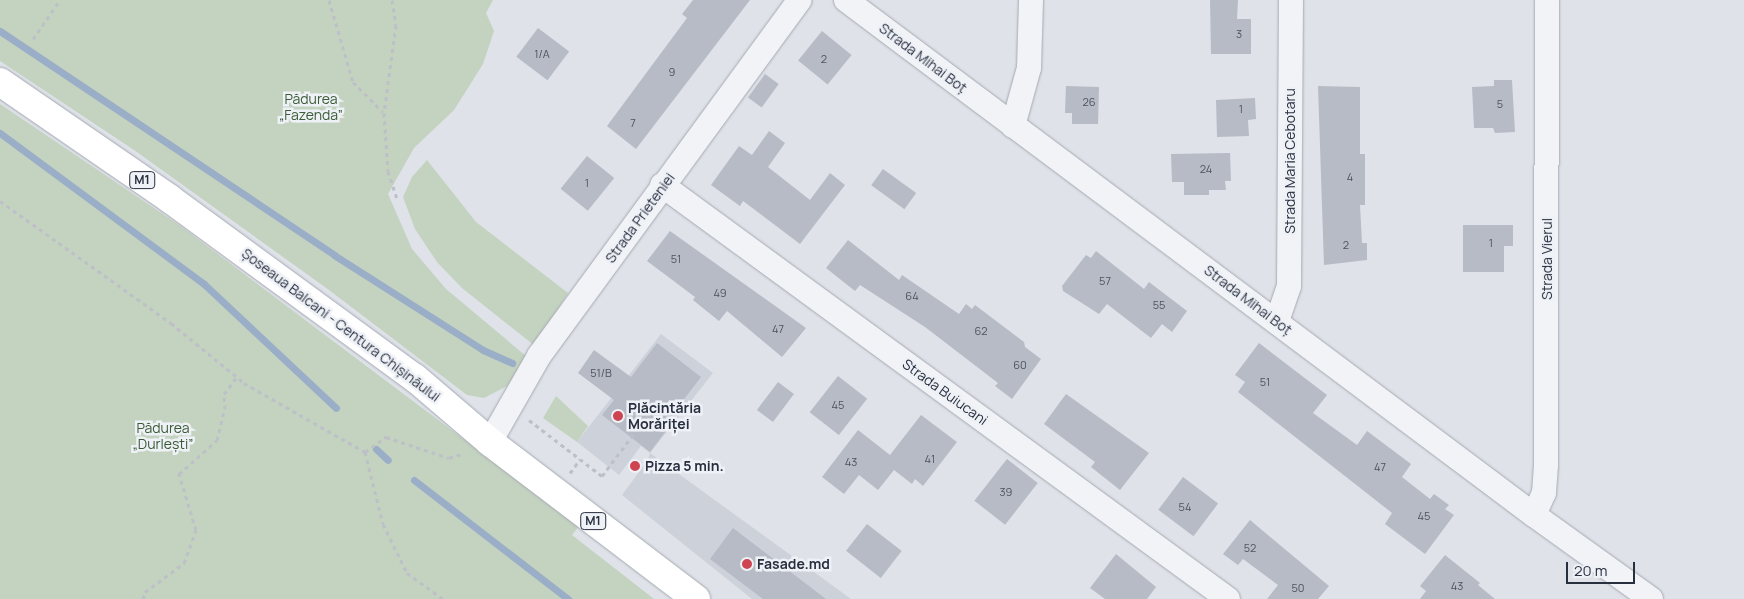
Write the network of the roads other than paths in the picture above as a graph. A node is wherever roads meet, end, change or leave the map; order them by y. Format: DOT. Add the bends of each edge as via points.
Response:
graph roads {
  1 [pos="800,0"];
  2 [pos="846,0"];
  3 [pos="1031,0"];
  4 [pos="1291,0"];
  5 [pos="1547,0"];
  6 [pos="0,82"];
  7 [pos="1013,126"];
  8 [pos="662,186"];
  9 [pos="1277,321"];
  10 [pos="490,442"];
  11 [pos="1534,515"];
  12 [pos="696,599"];
  13 [pos="1228,599"];
  14 [pos="1650,599"];
  1 -- 8 [label="street, Strada Prieteniei"];
  2 -- 7 [label="street, Strada Mihai Boț"];
  3 -- 7 [label="street" via="1028,68"];
  4 -- 9 [label="street, Strada Maria Cebotaru" via="1289,286"];
  5 -- 11 [label="street, Strada Vierul" via="1546,465 1544,493"];
  6 -- 10 [label="highway, Șoseaua Balcani - Centura Chișinăului / M1" via="283,280 415,378"];
  7 -- 9 [label="street, Strada Mihai Boț"];
  8 -- 10 [label="street, Strada Prieteniei" via="540,356"];
  8 -- 13 [label="street, Strada Buiucani"];
  9 -- 11 [label="street, Strada Mihai Boț"];
  10 -- 12 [label="highway, Șoseaua Balcani - Centura Chișinăului / M1"];
  11 -- 14 [label="street, Strada Mihai Boț"];
}
